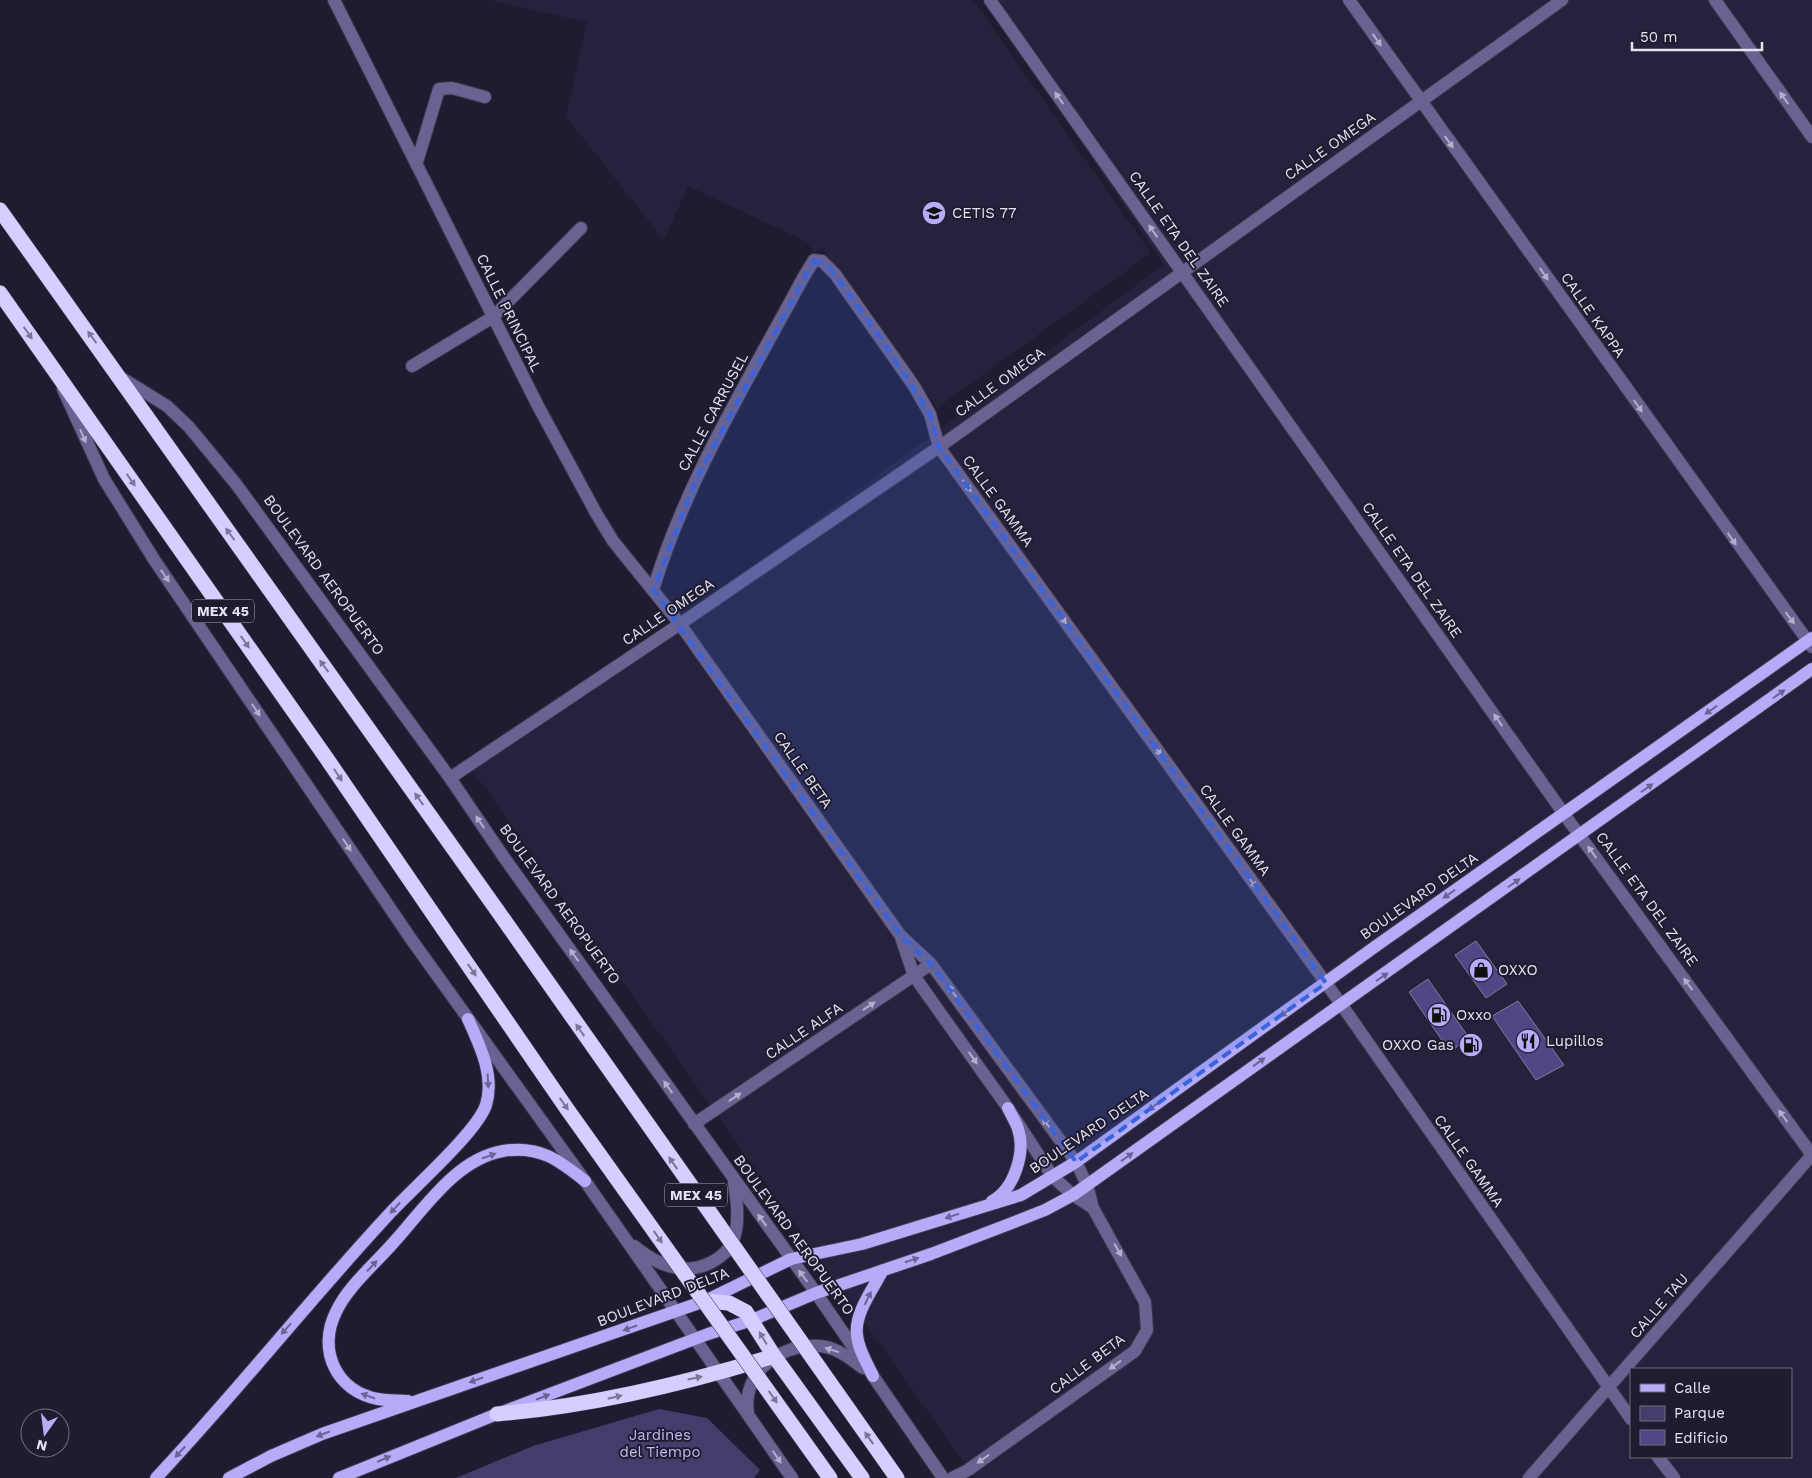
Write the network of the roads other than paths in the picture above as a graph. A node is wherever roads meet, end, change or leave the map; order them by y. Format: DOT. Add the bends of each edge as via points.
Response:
graph roads {
  1 [pos="334,0"];
  2 [pos="990,0"];
  3 [pos="1349,0"];
  4 [pos="1562,0"];
  5 [pos="1715,0"];
  6 [pos="485,97"];
  7 [pos="1421,102"];
  8 [pos="1812,138"];
  9 [pos="417,162"];
  10 [pos="0,210"];
  11 [pos="580,228"];
  12 [pos="820,259"];
  13 [pos="1181,271"];
  14 [pos="0,293"];
  15 [pos="493,317"];
  16 [pos="412,366"];
  17 [pos="57,375"];
  18 [pos="120,377"];
  19 [pos="939,446"];
  20 [pos="653,590"];
  21 [pos="680,624"];
  22 [pos="1810,642"];
  23 [pos="1812,669"];
  24 [pos="450,778"];
  25 [pos="1564,814"];
  26 [pos="1580,836"];
  27 [pos="900,935"];
  28 [pos="931,964"];
  29 [pos="914,976"];
  30 [pos="1326,983"];
  31 [pos="1341,1004"];
  32 [pos="468,1019"];
  33 [pos="1008,1108"];
  34 [pos="694,1124"];
  35 [pos="1812,1155"];
  36 [pos="1076,1162"];
  37 [pos="1053,1177"];
  38 [pos="586,1181"];
  39 [pos="734,1182"];
  40 [pos="1087,1185"];
  41 [pos="1073,1195"];
  42 [pos="1093,1208"];
  43 [pos="974,1209"];
  44 [pos="622,1237"];
  45 [pos="791,1259"];
  46 [pos="883,1270"];
  47 [pos="816,1293"];
  48 [pos="705,1301"];
  49 [pos="676,1312"];
  50 [pos="752,1320"];
  51 [pos="695,1339"];
  52 [pos="774,1356"];
  53 [pos="720,1373"];
  54 [pos="873,1376"];
  55 [pos="1608,1388"];
  56 [pos="416,1401"];
  57 [pos="497,1414"];
  58 [pos="749,1414"];
  59 [pos="1630,1418"];
  60 [pos="1659,1458"];
  61 [pos="156,1478"];
  62 [pos="229,1478"];
  63 [pos="338,1478"];
  64 [pos="792,1478"];
  65 [pos="830,1478"];
  66 [pos="862,1478"];
  67 [pos="897,1478"];
  68 [pos="944,1478"];
  69 [pos="952,1478"];
  70 [pos="1529,1478"];
  71 [pos="1674,1478"];
  1 -- 9 [label="street, CALLE PRINCIPAL"];
  13 -- 2 [label="street, CALLE ETA DEL ZAIRE, one-way"];
  3 -- 7 [label="street, CALLE KAPPA, one-way"];
  4 -- 7 [label="street, CALLE OMEGA"];
  8 -- 5 [label="street, one-way"];
  6 -- 9 [label="street" via="452,88 439,89"];
  7 -- 13 [label="street, CALLE OMEGA"];
  7 -- 22 [label="street, CALLE KAPPA, one-way"];
  9 -- 15 [label="street, CALLE PRINCIPAL"];
  18 -- 10 [label="highway, BOULEVARD AEROPUERTO / MEX 45, one-way"];
  11 -- 15 [label="street"];
  12 -- 19 [label="street, CALLE GAMMA" via="835,274 914,386 930,414"];
  12 -- 20 [label="street, CALLE CARRUSEL" via="814,260 802,278 697,478 669,542"];
  13 -- 19 [label="street, CALLE OMEGA"];
  25 -- 13 [label="street, CALLE ETA DEL ZAIRE, one-way"];
  14 -- 17 [label="highway, MEX 45, one-way"];
  15 -- 16 [label="street"];
  15 -- 20 [label="street, CALLE PRINCIPAL" via="596,513 613,541"];
  17 -- 32 [label="street, one-way" via="87,445 126,516"];
  17 -- 65 [label="highway, MEX 45, one-way, bridge" via="326,756 573,1117"];
  18 -- 24 [label="street, BOULEVARD AEROPUERTO" via="167,406 189,427 236,484"];
  67 -- 18 [label="highway, BOULEVARD AEROPUERTO / MEX 45, one-way, bridge"];
  19 -- 21 [label="street, CALLE OMEGA"];
  19 -- 30 [label="street, CALLE GAMMA, one-way"];
  20 -- 21 [label="street, CALLE PRINCIPAL"];
  21 -- 24 [label="street, CALLE OMEGA"];
  21 -- 27 [label="street, CALLE BETA"];
  22 -- 25 [label="main road, BOULEVARD DELTA, one-way"];
  26 -- 23 [label="main road, one-way"];
  34 -- 24 [label="street, BOULEVARD AEROPUERTO, one-way"];
  25 -- 26 [label="street, CALLE ETA DEL ZAIRE"];
  25 -- 30 [label="main road, BOULEVARD DELTA, one-way"];
  31 -- 26 [label="main road, one-way"];
  35 -- 26 [label="street, CALLE ETA DEL ZAIRE, one-way"];
  27 -- 28 [label="street, CALLE BETA"];
  27 -- 29 [label="street, CALLE BETA"];
  28 -- 29 [label="street, CALLE ALFA"];
  36 -- 28 [label="street, CALLE BETA, one-way"];
  29 -- 33 [label="street, CALLE BETA, one-way"];
  34 -- 29 [label="street, CALLE ALFA, one-way"];
  30 -- 31 [label="street, CALLE GAMMA"];
  30 -- 36 [label="main road, BOULEVARD DELTA, one-way"];
  40 -- 31 [label="main road, one-way"];
  31 -- 55 [label="street, CALLE GAMMA"];
  32 -- 38 [label="street"];
  32 -- 61 [label="main road, one-way" via="489,1076 489,1094 479,1120 372,1234"];
  33 -- 37 [label="street, CALLE BETA"];
  33 -- 43 [label="main road" via="1019,1130 1016,1170 1001,1196"];
  34 -- 39 [label="street, BOULEVARD AEROPUERTO"];
  35 -- 55 [label="street, CALLE TAU"];
  36 -- 37 [label="main road, BOULEVARD DELTA"];
  36 -- 40 [label="street, CALLE BETA"];
  37 -- 41 [label="street, CALLE BETA"];
  37 -- 43 [label="main road, BOULEVARD DELTA" via="1021,1195"];
  38 -- 44 [label="street"];
  56 -- 38 [label="main road, one-way" via="378,1399 350,1388 338,1375 330,1360 328,1344 330,1324 336,1310 441,1189 483,1157 502,1151 540,1152 558,1159"];
  39 -- 44 [label="street" via="737,1204 733,1241 723,1255 701,1268 684,1270 664,1265"];
  45 -- 39 [label="street, BOULEVARD AEROPUERTO, one-way"];
  40 -- 41 [label="main road"];
  40 -- 42 [label="street, CALLE BETA"];
  41 -- 42 [label="street, CALLE BETA"];
  46 -- 41 [label="main road, one-way" via="1045,1210"];
  42 -- 69 [label="street, CALLE BETA, one-way" via="1145,1302 1147,1317 1143,1340 1124,1360"];
  43 -- 45 [label="main road, BOULEVARD DELTA, one-way" via="862,1244"];
  44 -- 49 [label="street"];
  47 -- 45 [label="street, BOULEVARD AEROPUERTO, one-way"];
  45 -- 48 [label="main road, BOULEVARD DELTA"];
  46 -- 47 [label="main road"];
  54 -- 46 [label="main road, one-way" via="859,1345 857,1322"];
  47 -- 50 [label="main road"];
  47 -- 54 [label="street, BOULEVARD AEROPUERTO"];
  48 -- 49 [label="main road, BOULEVARD DELTA"];
  48 -- 50 [label="highway" via="739,1307"];
  49 -- 51 [label="street"];
  49 -- 56 [label="main road, BOULEVARD DELTA, one-way"];
  50 -- 51 [label="main road"];
  52 -- 50 [label="highway, one-way"];
  51 -- 53 [label="street"];
  57 -- 51 [label="main road, one-way"];
  52 -- 53 [label="highway"];
  54 -- 52 [label="street, one-way" via="827,1347 800,1347"];
  52 -- 58 [label="street" via="749,1389 746,1400"];
  52 -- 66 [label="highway"];
  57 -- 53 [label="highway, one-way" via="580,1405"];
  53 -- 58 [label="street"];
  54 -- 68 [label="street, BOULEVARD AEROPUERTO"];
  55 -- 59 [label="street, CALLE GAMMA"];
  55 -- 70 [label="street, CALLE TAU"];
  56 -- 62 [label="main road, BOULEVARD DELTA, one-way" via="322,1434"];
  63 -- 57 [label="main road, one-way"];
  58 -- 64 [label="street, one-way"];
  60 -- 71 [label="street"];
}
